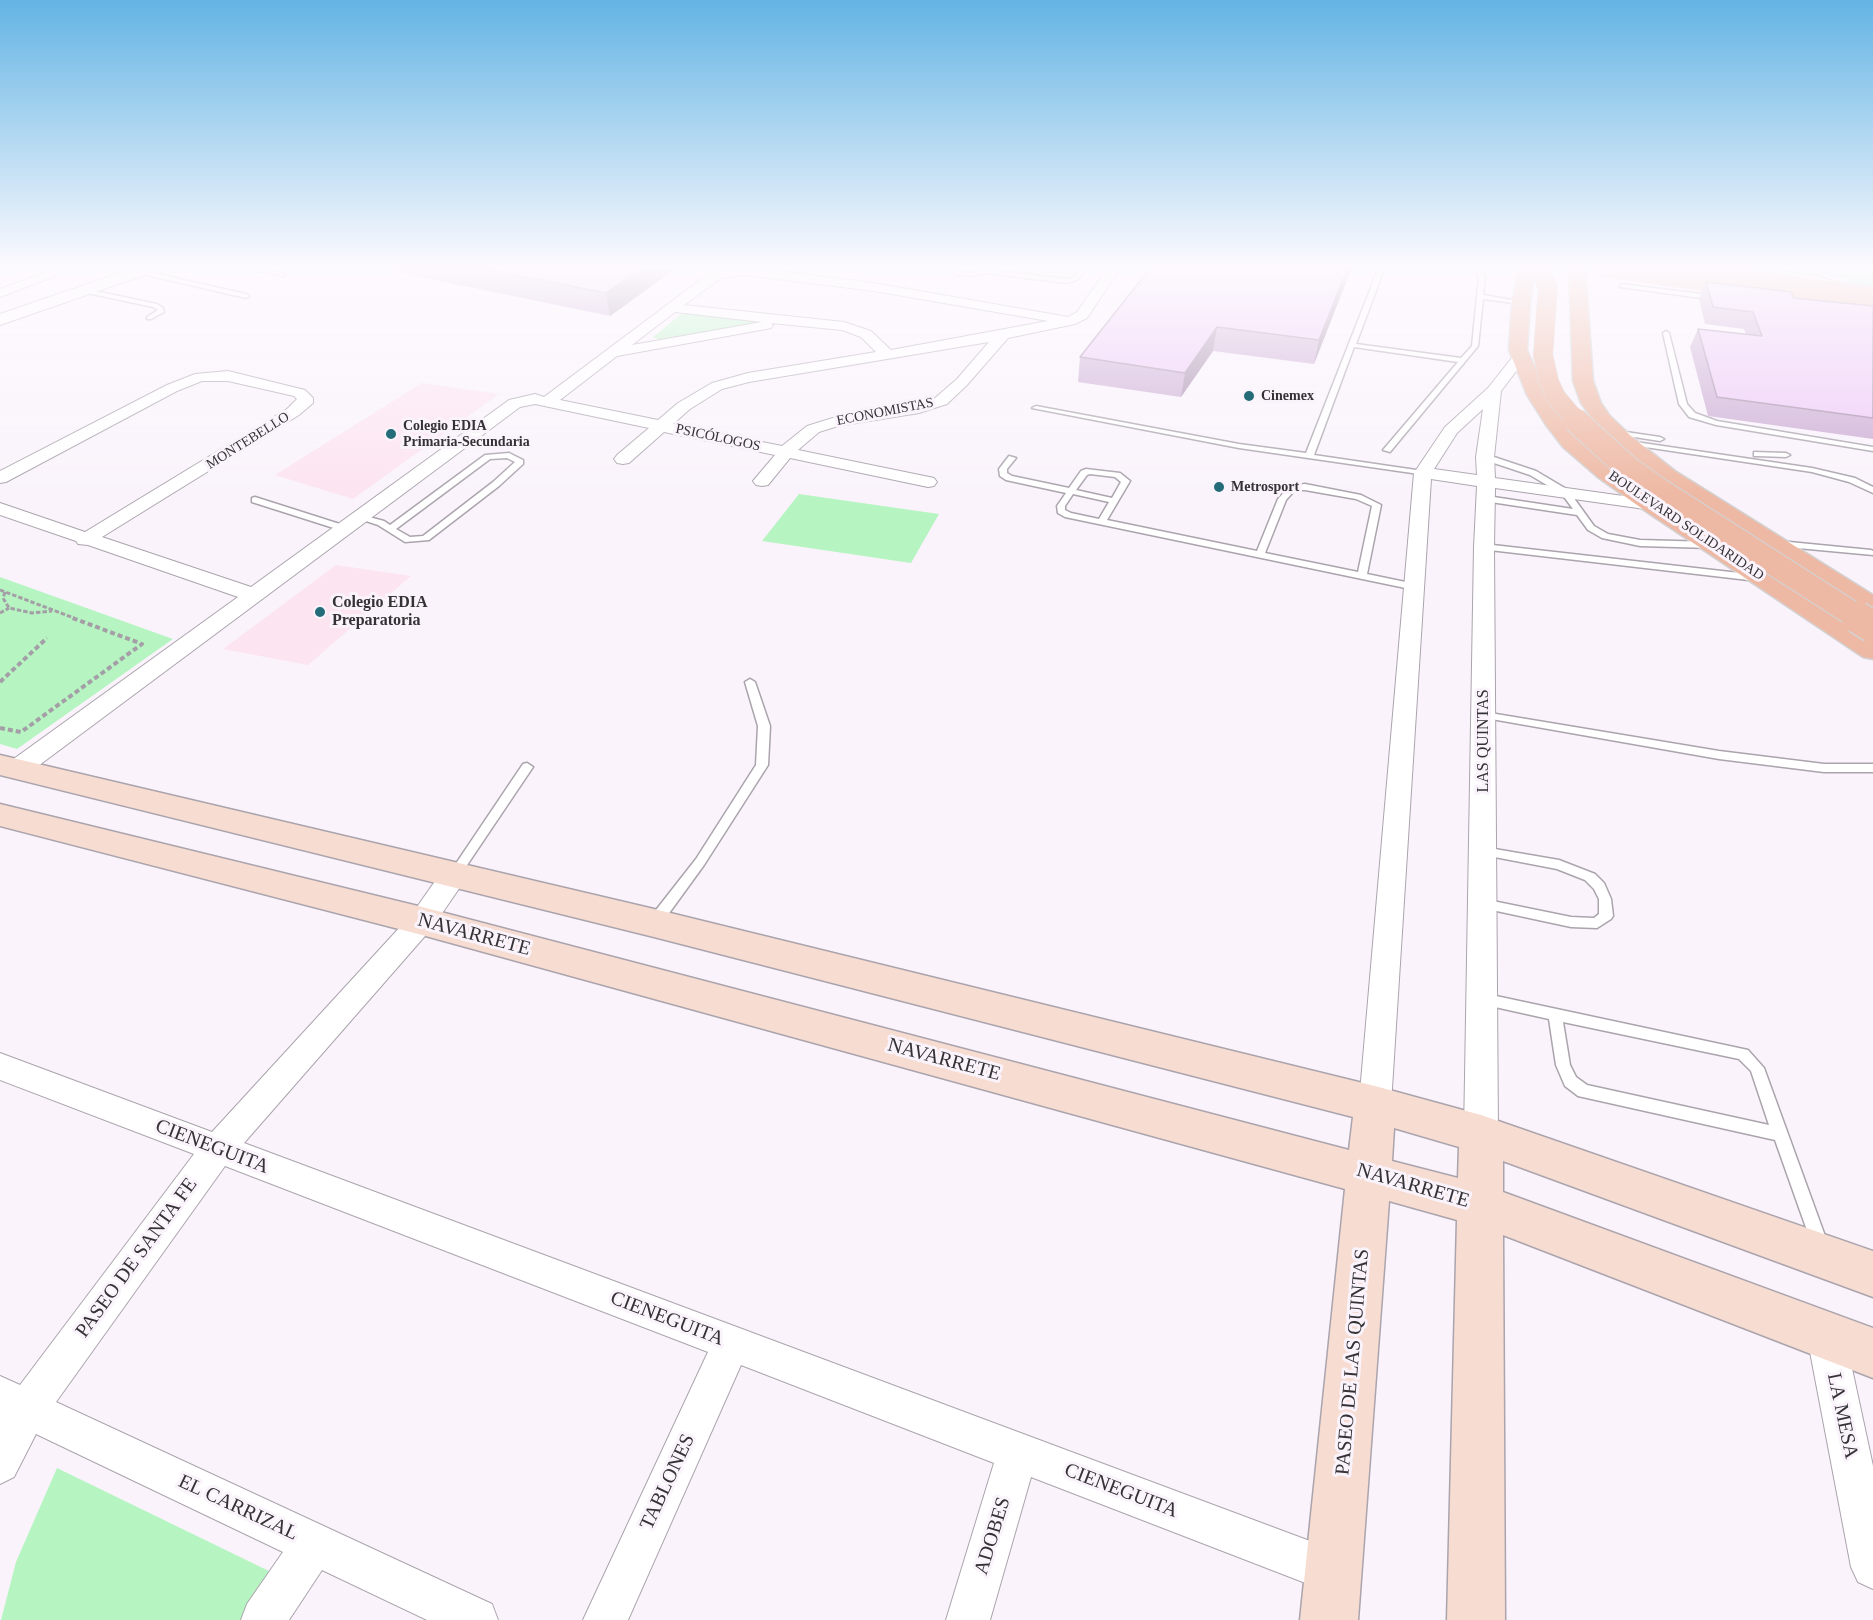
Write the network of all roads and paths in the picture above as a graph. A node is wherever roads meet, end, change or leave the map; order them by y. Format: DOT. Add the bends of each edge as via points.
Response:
graph roads {
  1 [pos="627,343"];
  2 [pos="670,343"];
  3 [pos="877,343"];
  4 [pos="957,343"];
  5 [pos="996,343"];
  6 [pos="1475,343"];
  7 [pos="1517,343"];
  8 [pos="1544,343"];
  9 [pos="1580,343"];
  10 [pos="1668,343"];
  11 [pos="1352,345"];
  12 [pos="613,353"];
  13 [pos="887,354"];
  14 [pos="1520,357"];
  15 [pos="1464,361"];
  16 [pos="1493,391"];
  17 [pos="547,402"];
  18 [pos="1036,408"];
  19 [pos="660,426"];
  20 [pos="1619,437"];
  21 [pos="1873,449"];
  22 [pos="1387,450"];
  23 [pos="786,452"];
  24 [pos="1786,455"];
  25 [pos="1309,456"];
  26 [pos="1485,457"];
  27 [pos="1012,458"];
  28 [pos="623,459"];
  29 [pos="1423,473"];
  30 [pos="1607,473"];
  31 [pos="0,478"];
  32 [pos="762,481"];
  33 [pos="928,482"];
  34 [pos="1873,490"];
  35 [pos="1486,491"];
  36 [pos="1071,492"];
  37 [pos="1565,492"];
  38 [pos="255,500"];
  39 [pos="1115,501"];
  40 [pos="1652,505"];
  41 [pos="0,509"];
  42 [pos="1582,513"];
  43 [pos="1102,522"];
  44 [pos="351,523"];
  45 [pos="390,529"];
  46 [pos="85,540"];
  47 [pos="1772,543"];
  48 [pos="1711,545"];
  49 [pos="1484,547"];
  50 [pos="1871,553"];
  51 [pos="1260,555"];
  52 [pos="1362,576"];
  53 [pos="1763,578"];
  54 [pos="1414,587"];
  55 [pos="2,591"];
  56 [pos="253,595"];
  57 [pos="1873,607"];
  58 [pos="9,608"];
  59 [pos="56,611"];
  60 [pos="0,613"];
  61 [pos="1873,627"];
  62 [pos="47,638"];
  63 [pos="1873,651"];
  64 [pos="0,682"];
  65 [pos="750,682"];
  66 [pos="1484,715"];
  67 [pos="0,728"];
  68 [pos="9,767"];
  69 [pos="527,767"];
  70 [pos="1873,768"];
  71 [pos="0,815"];
  72 [pos="1483,851"];
  73 [pos="455,874"];
  74 [pos="1483,904"];
  75 [pos="422,921"];
  76 [pos="654,923"];
  77 [pos="1482,999"];
  78 [pos="1555,1014"];
  79 [pos="0,1066"];
  80 [pos="1376,1104"];
  81 [pos="1481,1134"];
  82 [pos="1781,1134"];
  83 [pos="218,1149"];
  84 [pos="1370,1174"];
  85 [pos="1480,1205"];
  86 [pos="1824,1256"];
  87 [pos="1873,1274"];
  88 [pos="1826,1336"];
  89 [pos="732,1343"];
  90 [pos="1873,1353"];
  91 [pos="13,1402"];
  92 [pos="1018,1452"];
  93 [pos="0,1463"];
  94 [pos="314,1544"];
  95 [pos="1873,1567"];
  96 [pos="1334,1572"];
  97 [pos="264,1620"];
  98 [pos="476,1620"];
  99 [pos="605,1620"];
  100 [pos="968,1620"];
  101 [pos="1329,1620"];
  102 [pos="1476,1620"];
  1 -- 12 [label="street"];
  2 -- 12 [label="street"];
  3 -- 13 [label="street"];
  4 -- 13 [label="street"];
  5 -- 23 [label="street, ECONOMISTAS" via="941,401 824,425 802,435"];
  6 -- 15 [label="lane"];
  7 -- 14 [label="main road, BOULEVARD SOLIDARIDAD"];
  8 -- 61 [label="main road, bridge" via="1549,382 1556,397 1576,421 1628,468"];
  9 -- 20 [label="main road, BOULEVARD SOLIDARIDAD" via="1586,392"];
  10 -- 21 [label="lane" via="1683,404 1692,415"];
  11 -- 15 [label="lane"];
  11 -- 25 [label="lane"];
  12 -- 17 [label="street"];
  13 -- 19 [label="street" via="717,386"];
  14 -- 16 [label="street"];
  14 -- 30 [label="main road, BOULEVARD SOLIDARIDAD" via="1553,421"];
  15 -- 22 [label="lane"];
  16 -- 26 [label="street, LAS QUINTAS"];
  16 -- 29 [label="street" via="1451,430"];
  17 -- 19 [label="street, PSICÓLOGOS"];
  17 -- 44 [label="street, PSICÓLOGOS" via="525,400 508,405"];
  18 -- 25 [label="lane"];
  19 -- 23 [label="street, PSICÓLOGOS"];
  19 -- 28 [label="street"];
  20 -- 24 [label="lane"];
  20 -- 34 [label="lane" via="1812,470"];
  20 -- 47 [label="main road, BOULEVARD SOLIDARIDAD" via="1668,476"];
  23 -- 32 [label="street, ECONOMISTAS"];
  23 -- 33 [label="street, PSICÓLOGOS"];
  25 -- 29 [label="lane"];
  26 -- 35 [label="street, LAS QUINTAS"];
  26 -- 37 [label="lane" via="1533,473"];
  27 -- 36 [label="lane" via="1003,469 1009,478"];
  29 -- 35 [label="street"];
  29 -- 54 [label="street"];
  30 -- 37 [label="street"];
  30 -- 40 [label="main road, BOULEVARD SOLIDARIDAD"];
  31 -- 46 [label="street, MONTEBELLO" via="200,377 228,376 299,393 305,398 305,403 293,412"];
  35 -- 37 [label="street"];
  35 -- 42 [label="lane"];
  35 -- 49 [label="street, LAS QUINTAS"];
  36 -- 39 [label="lane"];
  36 -- 39 [label="lane" via="1084,473 1117,475 1126,481"];
  36 -- 43 [label="lane" via="1061,510"];
  37 -- 40 [label="street"];
  37 -- 42 [label="lane"];
  38 -- 44 [label="lane"];
  39 -- 43 [label="lane"];
  40 -- 48 [label="main road, BOULEVARD SOLIDARIDAD"];
  41 -- 46 [label="street"];
  42 -- 48 [label="lane" via="1591,528 1614,538 1666,545"];
  43 -- 51 [label="lane"];
  44 -- 45 [label="lane"];
  44 -- 56 [label="street"];
  45 -- 45 [label="lane" via="408,540 426,538 520,462 509,455 488,457"];
  46 -- 56 [label="street"];
  47 -- 50 [label="lane"];
  47 -- 57 [label="main road, BOULEVARD SOLIDARIDAD"];
  48 -- 53 [label="main road, BOULEVARD SOLIDARIDAD"];
  49 -- 53 [label="lane"];
  49 -- 66 [label="street, LAS QUINTAS"];
  51 -- 52 [label="lane"];
  51 -- 52 [label="lane" via="1282,499 1293,488 1358,497 1377,505"];
  52 -- 54 [label="lane"];
  53 -- 63 [label="main road, BOULEVARD SOLIDARIDAD"];
  54 -- 80 [label="street"];
  55 -- 58 [label="path"];
  55 -- 59 [label="path"];
  56 -- 68 [label="street"];
  58 -- 59 [label="path" via="32,613"];
  58 -- 60 [label="path"];
  59 -- 67 [label="path" via="142,644 21,732"];
  62 -- 64 [label="path"];
  65 -- 76 [label="lane" via="764,726 762,765 700,862"];
  66 -- 70 [label="lane" via="1719,754 1824,768"];
  66 -- 72 [label="street, LAS QUINTAS"];
  68 -- 73 [label="main road"];
  69 -- 73 [label="lane"];
  71 -- 75 [label="main road, NAVARRETE"];
  72 -- 74 [label="street, LAS QUINTAS"];
  72 -- 74 [label="lane" via="1559,865 1590,877 1605,899 1606,916 1597,923 1571,922"];
  73 -- 75 [label="street, PASEO DE SANTA FE"];
  73 -- 76 [label="main road"];
  74 -- 77 [label="street, LAS QUINTAS"];
  75 -- 83 [label="street, PASEO DE SANTA FE"];
  75 -- 84 [label="main road, NAVARRETE"];
  76 -- 80 [label="main road"];
  77 -- 78 [label="lane"];
  77 -- 81 [label="street, LAS QUINTAS"];
  78 -- 82 [label="lane" via="1743,1054 1757,1068"];
  78 -- 82 [label="lane" via="1563,1065 1570,1081 1583,1091"];
  79 -- 83 [label="street, CIENEGUITA"];
  80 -- 81 [label="main road"];
  80 -- 84 [label="main road, PASEO DE LAS QUINTAS"];
  81 -- 85 [label="main road"];
  81 -- 86 [label="main road"];
  82 -- 86 [label="lane"];
  83 -- 89 [label="street, CIENEGUITA"];
  83 -- 91 [label="street, PASEO DE SANTA FE"];
  84 -- 85 [label="main road, NAVARRETE"];
  84 -- 96 [label="main road, PASEO DE LAS QUINTAS"];
  85 -- 88 [label="main road, NAVARRETE"];
  85 -- 102 [label="main road"];
  86 -- 87 [label="main road"];
  88 -- 90 [label="main road, NAVARRETE"];
  88 -- 95 [label="street, LA MESA"];
  89 -- 92 [label="street, CIENEGUITA"];
  89 -- 99 [label="street, TABLONES"];
  91 -- 93 [label="street, PASEO DE SANTA FE"];
  91 -- 94 [label="street, EL CARRIZAL"];
  92 -- 96 [label="street, CIENEGUITA"];
  92 -- 100 [label="street, ADOBES"];
  94 -- 97 [label="street"];
  94 -- 98 [label="street, EL CARRIZAL"];
  96 -- 101 [label="main road, PASEO DE LAS QUINTAS"];
}
